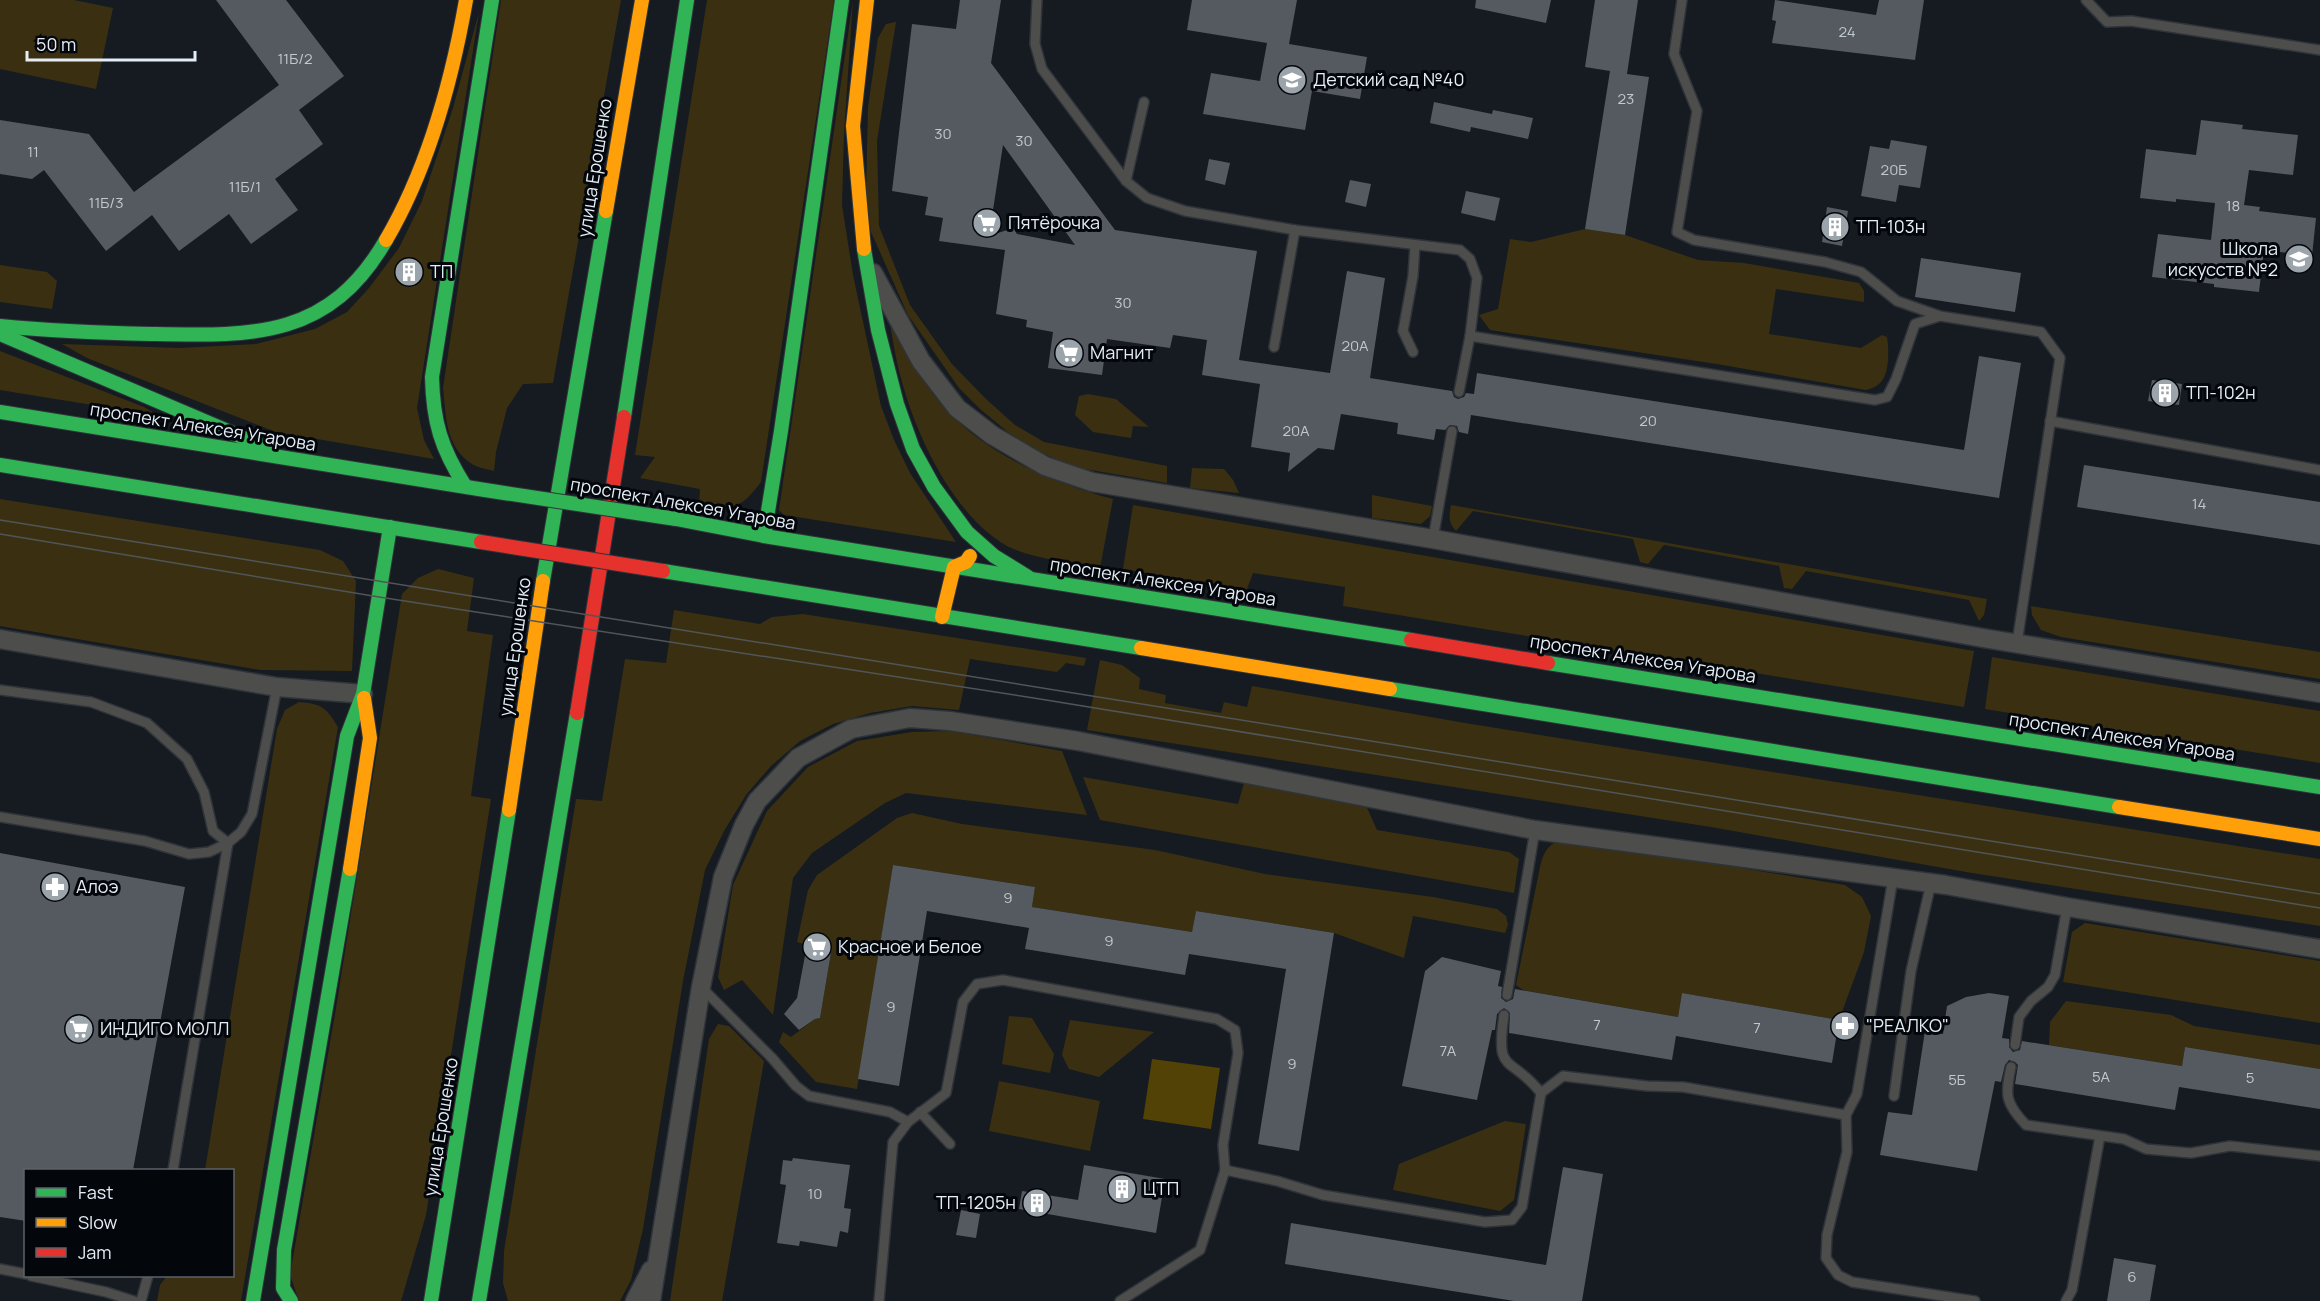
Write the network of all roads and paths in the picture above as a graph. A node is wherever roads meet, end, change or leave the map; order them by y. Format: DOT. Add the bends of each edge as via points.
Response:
graph roads {
  1 [pos="466,0"];
  2 [pos="492,0"];
  3 [pos="642,0"];
  4 [pos="687,0"];
  5 [pos="842,0"];
  6 [pos="867,0"];
  7 [pos="1037,0"];
  8 [pos="1682,0"];
  9 [pos="2086,0"];
  10 [pos="2320,50"];
  11 [pos="1144,102"];
  12 [pos="1126,181"];
  13 [pos="1295,230"];
  14 [pos="1415,244"];
  15 [pos="865,257"];
  16 [pos="1940,316"];
  17 [pos="0,326"];
  18 [pos="0,334"];
  19 [pos="1470,336"];
  20 [pos="1274,347"];
  21 [pos="1413,352"];
  22 [pos="1459,392"];
  23 [pos="0,412"];
  24 [pos="2050,421"];
  25 [pos="1452,431"];
  26 [pos="298,461"];
  27 [pos="0,465"];
  28 [pos="2320,470"];
  29 [pos="465,486"];
  30 [pos="390,527"];
  31 [pos="967,532"];
  32 [pos="764,536"];
  33 [pos="1433,539"];
  34 [pos="954,567"];
  35 [pos="1031,579"];
  36 [pos="942,617"];
  37 [pos="0,639"];
  38 [pos="2017,643"];
  39 [pos="277,687"];
  40 [pos="0,690"];
  41 [pos="2320,693"];
  42 [pos="363,694"];
  43 [pos="2320,787"];
  44 [pos="0,816"];
  45 [pos="1534,830"];
  46 [pos="2320,839"];
  47 [pos="228,843"];
  48 [pos="1893,878"];
  49 [pos="1930,883"];
  50 [pos="2067,907"];
  51 [pos="2320,949"];
  52 [pos="701,987"];
  53 [pos="1507,995"];
  54 [pos="1504,1015"];
  55 [pos="2015,1045"];
  56 [pos="2011,1067"];
  57 [pos="1541,1093"];
  58 [pos="1894,1096"];
  59 [pos="920,1112"];
  60 [pos="1846,1115"];
  61 [pos="908,1122"];
  62 [pos="2100,1136"];
  63 [pos="950,1144"];
  64 [pos="2320,1156"];
  65 [pos="173,1169"];
  66 [pos="1225,1170"];
  67 [pos="657,1257"];
  68 [pos="438,1258"];
  69 [pos="484,1264"];
  70 [pos="0,1269"];
  71 [pos="24,1274"];
  72 [pos="40,1277"];
  73 [pos="147,1277"];
  74 [pos="134,1301"];
  75 [pos="141,1301"];
  76 [pos="253,1301"];
  77 [pos="291,1301"];
  78 [pos="419,1301"];
  79 [pos="431,1301"];
  80 [pos="479,1301"];
  81 [pos="492,1301"];
  82 [pos="635,1301"];
  83 [pos="651,1301"];
  84 [pos="879,1301"];
  85 [pos="1120,1301"];
  86 [pos="1975,1301"];
  87 [pos="2066,1301"];
  1 -- 17 [label="main road" via="438,114 406,201 388,238 363,275 337,299 311,316 275,329 236,335 65,333"];
  2 -- 29 [label="main road" via="432,377 432,407 439,441"];
  3 -- 68 [label="main road, улица Ерошенко" via="542,584"];
  4 -- 69 [label="main road" via="600,572"];
  5 -- 32 [label="main road"];
  6 -- 15 [label="main road" via="853,126"];
  7 -- 12 [label="lane" via="1035,44 1042,69"];
  8 -- 16 [label="lane" via="1674,54 1697,111 1677,232 1694,240 1825,262 1861,272 1897,301"];
  9 -- 10 [label="lane" via="2108,22 2131,21"];
  11 -- 12 [label="lane"];
  12 -- 13 [label="lane" via="1147,198 1185,212"];
  13 -- 14 [label="lane"];
  13 -- 20 [label="lane"];
  14 -- 19 [label="lane" via="1460,250 1470,259 1477,278"];
  14 -- 21 [label="lane" via="1402,331"];
  15 -- 31 [label="main road" via="878,330 913,449 934,487"];
  15 -- 33 [label="street" via="921,361 957,408 992,435 1045,466 1125,489"];
  16 -- 19 [label="lane" via="1915,324 1887,397 1875,400"];
  16 -- 24 [label="lane" via="2041,332 2060,358"];
  18 -- 26 [label="main road"];
  19 -- 22 [label="lane"];
  23 -- 26 [label="main road, проспект Алексея Угарова"];
  24 -- 28 [label="lane"];
  24 -- 38 [label="lane"];
  25 -- 33 [label="lane"];
  26 -- 29 [label="main road, проспект Алексея Угарова"];
  27 -- 30 [label="main road"];
  29 -- 32 [label="main road, проспект Алексея Угарова, bridge"];
  30 -- 36 [label="main road, bridge"];
  30 -- 42 [label="main road"];
  31 -- 34 [label="main road" via="972,553 966,562"];
  31 -- 35 [label="main road" via="994,556"];
  32 -- 34 [label="main road, проспект Алексея Угарова"];
  33 -- 38 [label="street"];
  34 -- 35 [label="main road, проспект Алексея Угарова"];
  34 -- 36 [label="main road"];
  35 -- 43 [label="main road, проспект Алексея Угарова"];
  36 -- 46 [label="main road"];
  37 -- 39 [label="street"];
  38 -- 41 [label="street"];
  39 -- 42 [label="street"];
  39 -- 47 [label="lane" via="252,814 241,832"];
  40 -- 47 [label="lane" via="91,702 147,723 187,759 204,792 213,831"];
  42 -- 76 [label="main road" via="347,736"];
  42 -- 77 [label="main road" via="370,738 348,888 284,1250 283,1288"];
  44 -- 47 [label="lane" via="145,841 189,854 209,852"];
  45 -- 48 [label="street"];
  45 -- 52 [label="street" via="1078,741 950,721 910,718 851,729 798,758 757,801 723,877"];
  45 -- 53 [label="lane"];
  47 -- 65 [label="lane"];
  48 -- 49 [label="street"];
  48 -- 60 [label="lane" via="1857,1094"];
  49 -- 50 [label="street"];
  49 -- 58 [label="lane" via="1911,971"];
  50 -- 51 [label="street"];
  50 -- 55 [label="lane" via="2055,975 2019,1017"];
  52 -- 61 [label="lane" via="809,1096 890,1112"];
  52 -- 67 [label="street"];
  54 -- 57 [label="lane" via="1501,1054"];
  56 -- 62 [label="lane" via="2006,1093 2026,1125"];
  57 -- 60 [label="lane" via="1563,1076 1683,1087"];
  57 -- 66 [label="lane" via="1522,1207 1512,1220 1485,1222 1323,1195"];
  59 -- 61 [label="lane"];
  59 -- 63 [label="lane"];
  59 -- 66 [label="lane" via="946,1093 963,1002 977,984 1003,980 1217,1019 1235,1030 1238,1053 1223,1144"];
  60 -- 86 [label="lane" via="1847,1152 1827,1235 1826,1258 1838,1275 1852,1282"];
  61 -- 84 [label="lane" via="893,1142"];
  62 -- 64 [label="lane" via="2157,1150 2191,1153 2230,1146"];
  62 -- 87 [label="lane" via="2072,1290"];
  66 -- 85 [label="lane" via="1200,1250"];
  67 -- 82 [label="street"];
  67 -- 83 [label="street"];
  68 -- 78 [label="main road"];
  68 -- 79 [label="main road, улица Ерошенко"];
  69 -- 80 [label="main road"];
  69 -- 81 [label="street"];
  70 -- 71 [label="lane"];
  72 -- 74 [label="lane"];
  73 -- 75 [label="lane"];
}
